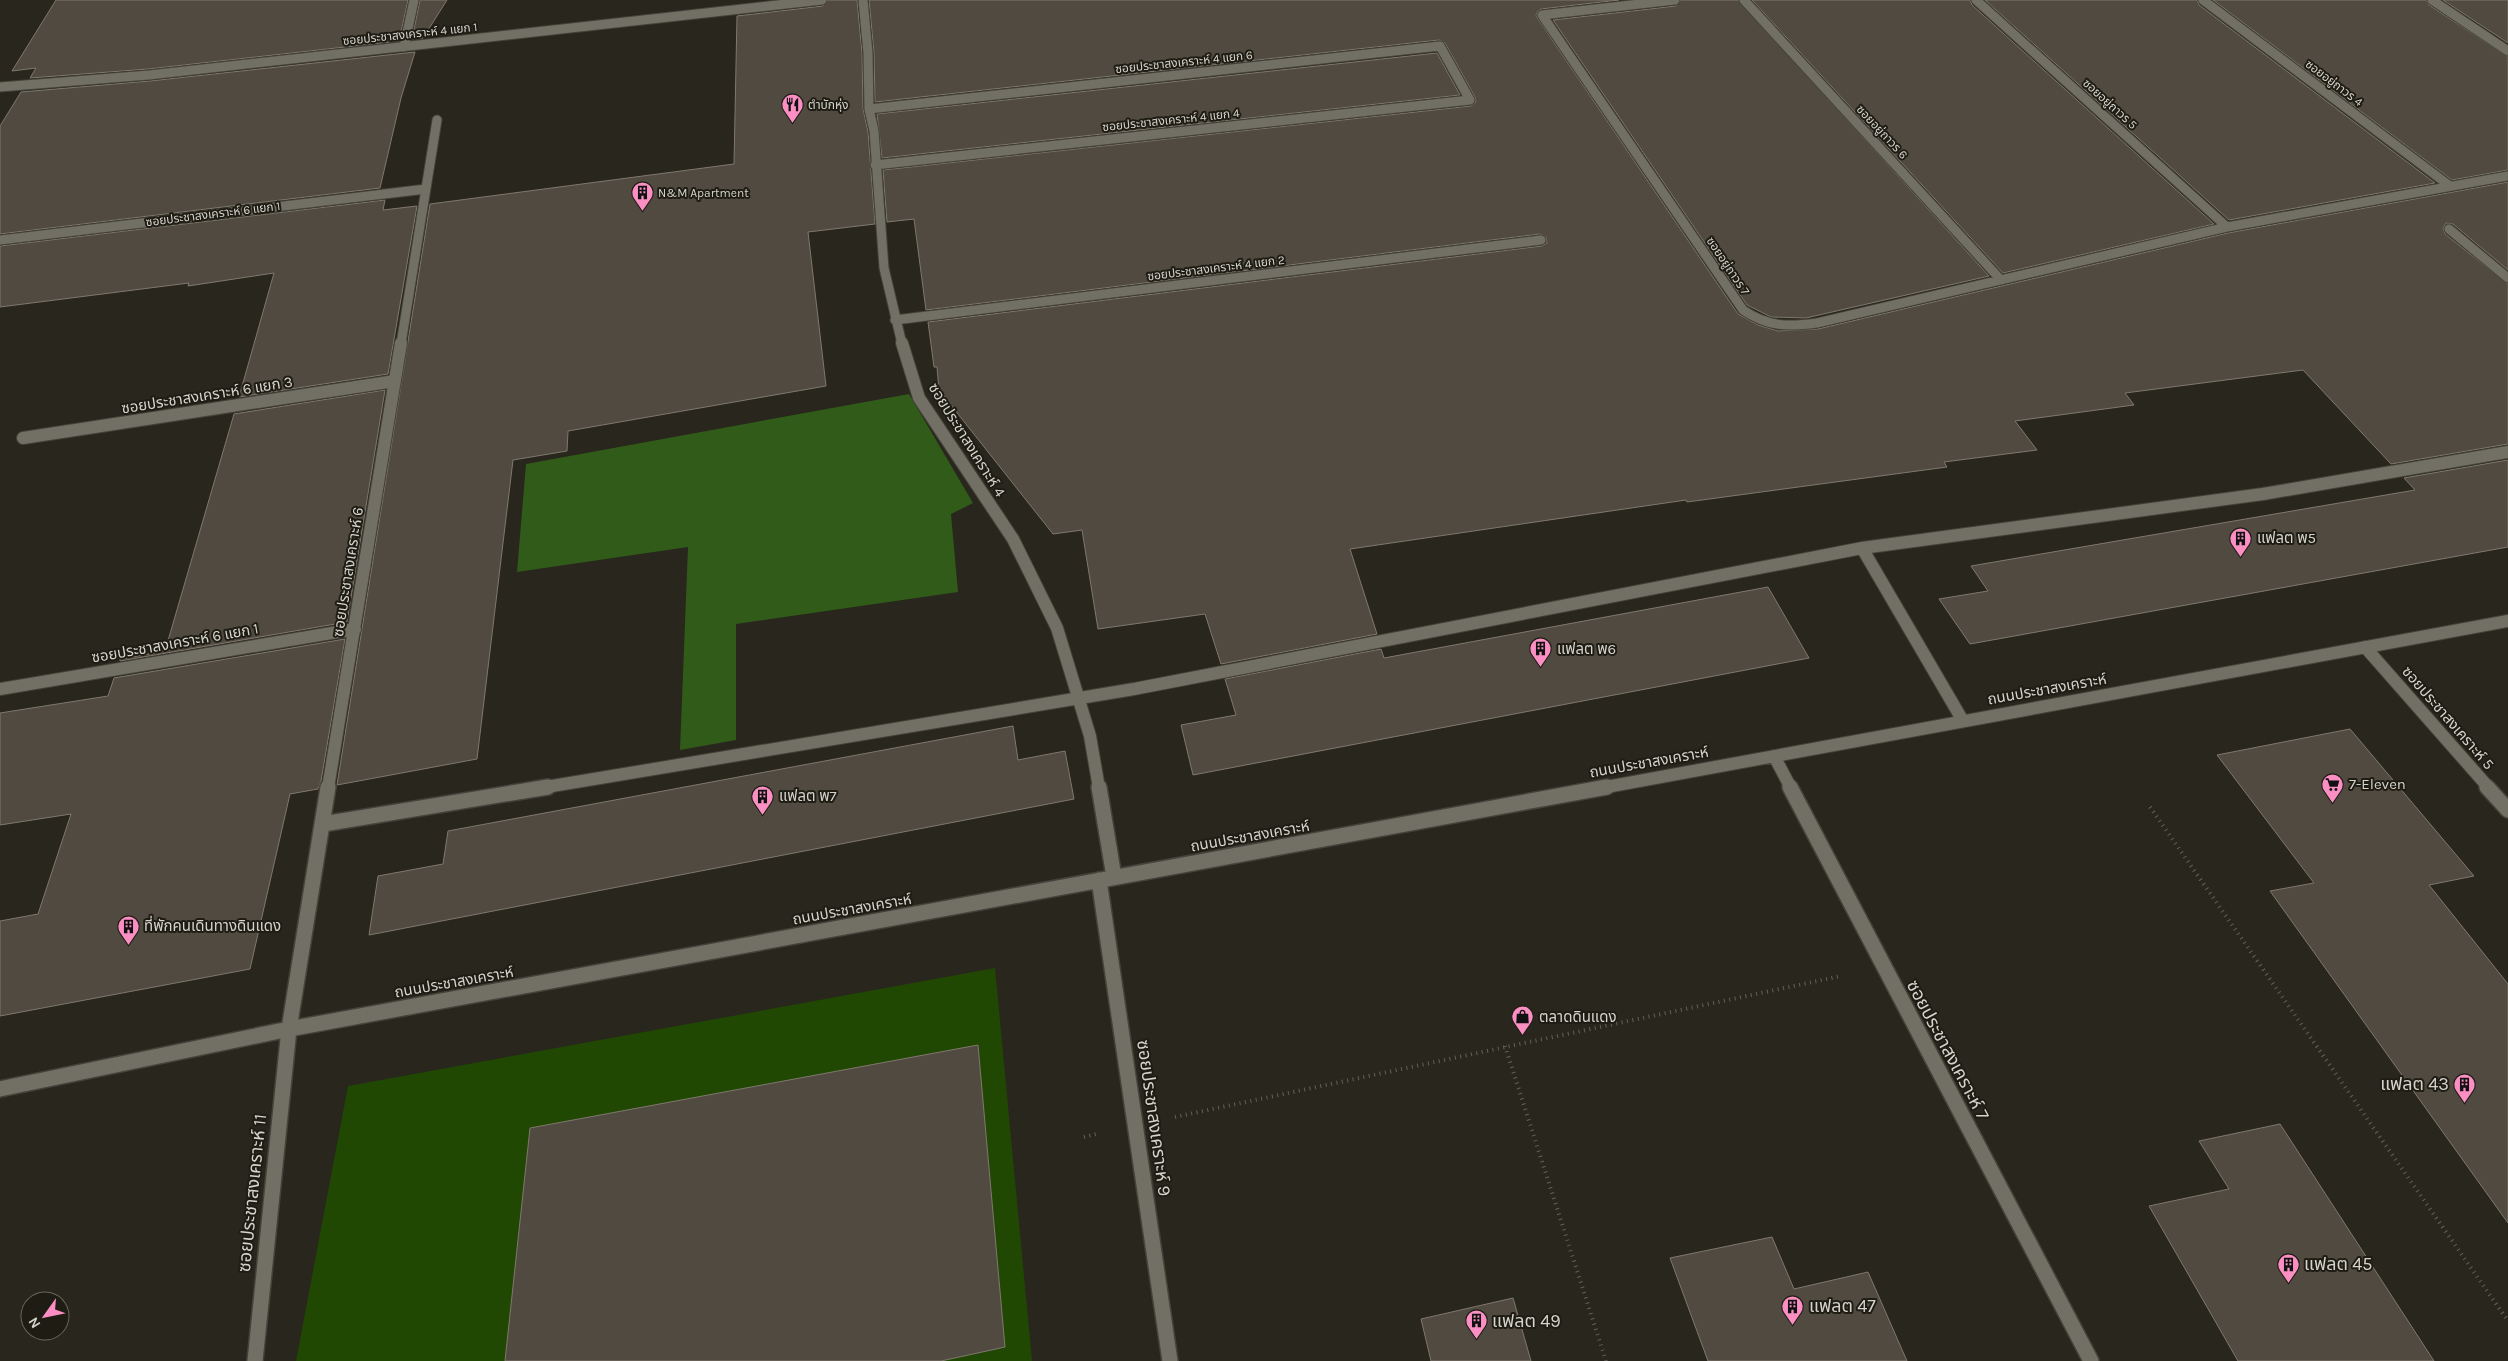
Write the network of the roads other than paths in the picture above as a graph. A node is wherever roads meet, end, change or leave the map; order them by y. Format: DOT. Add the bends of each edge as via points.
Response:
graph roads {
  1 [pos="414,0"];
  2 [pos="822,0"];
  3 [pos="863,0"];
  4 [pos="1675,0"];
  5 [pos="1744,0"];
  6 [pos="1976,0"];
  7 [pos="2203,0"];
  8 [pos="2432,0"];
  9 [pos="404,47"];
  10 [pos="2508,51"];
  11 [pos="0,87"];
  12 [pos="1470,100"];
  13 [pos="869,109"];
  14 [pos="437,120"];
  15 [pos="875,164"];
  16 [pos="2508,176"];
  17 [pos="2450,186"];
  18 [pos="426,189"];
  19 [pos="2228,227"];
  20 [pos="2450,229"];
  21 [pos="0,240"];
  22 [pos="1541,240"];
  23 [pos="2508,278"];
  24 [pos="2001,280"];
  25 [pos="895,320"];
  26 [pos="395,382"];
  27 [pos="23,438"];
  28 [pos="2508,452"];
  29 [pos="1862,548"];
  30 [pos="2508,621"];
  31 [pos="356,629"];
  32 [pos="2365,647"];
  33 [pos="0,689"];
  34 [pos="1079,698"];
  35 [pos="1962,721"];
  36 [pos="1774,756"];
  37 [pos="2508,810"];
  38 [pos="323,824"];
  39 [pos="1106,879"];
  40 [pos="289,1029"];
  41 [pos="0,1089"];
  42 [pos="255,1361"];
  43 [pos="1170,1361"];
  44 [pos="2091,1361"];
  1 -- 9 [label="street"];
  2 -- 9 [label="street, ซอยประชาสงเคราะห์ 4 แยก 1"];
  3 -- 13 [label="street, ซอยประชาสงเคราะห์ 4"];
  4 -- 24 [label="street, ซอยอยู่ถาวร 7" via="1542,15 1743,310 1761,323 1783,327 1817,323"];
  5 -- 24 [label="street, ซอยอยู่ถาวร 6"];
  6 -- 19 [label="street, ซอยอยู่ถาวร 5"];
  7 -- 17 [label="street, ซอยอยู่ถาวร 4"];
  8 -- 10 [label="street"];
  9 -- 11 [label="street, ซอยประชาสงเคราะห์ 4 แยก 1" via="149,75"];
  12 -- 13 [label="street, ซอยประชาสงเคราะห์ 4 แยก 6" via="1440,46"];
  12 -- 15 [label="street, ซอยประชาสงเคราะห์ 4 แยก 4"];
  13 -- 15 [label="street, ซอยประชาสงเคราะห์ 4" via="874,131"];
  14 -- 18 [label="street, ซอยประชาสงเคราะห์ 6"];
  15 -- 25 [label="street, ซอยประชาสงเคราะห์ 4" via="884,268"];
  16 -- 17 [label="street, ซอยอยู่ถาวร 7"];
  17 -- 19 [label="street, ซอยอยู่ถาวร 7"];
  18 -- 21 [label="street, ซอยประชาสงเคราะห์ 6 แยก 1"];
  18 -- 26 [label="street, ซอยประชาสงเคราะห์ 6"];
  19 -- 24 [label="street, ซอยอยู่ถาวร 7"];
  20 -- 23 [label="street"];
  22 -- 25 [label="street, ซอยประชาสงเคราะห์ 4 แยก 2"];
  25 -- 34 [label="street, ซอยประชาสงเคราะห์ 4" via="919,398 1013,538 1057,628"];
  26 -- 27 [label="street, ซอยประชาสงเคราะห์ 6 แยก 3"];
  26 -- 31 [label="street, ซอยประชาสงเคราะห์ 6"];
  28 -- 29 [label="street" via="2263,494"];
  29 -- 34 [label="street"];
  29 -- 35 [label="street"];
  30 -- 32 [label="street, ถนนประชาสงเคราะห์"];
  31 -- 33 [label="street, ซอยประชาสงเคราะห์ 6 แยก 1"];
  31 -- 38 [label="street, ซอยประชาสงเคราะห์ 6"];
  32 -- 35 [label="street, ถนนประชาสงเคราะห์"];
  32 -- 37 [label="street, ซอยประชาสงเคราะห์ 5"];
  34 -- 38 [label="street"];
  34 -- 39 [label="street, ซอยประชาสงเคราะห์ 4" via="1090,736"];
  35 -- 36 [label="street, ถนนประชาสงเคราะห์"];
  36 -- 39 [label="street, ถนนประชาสงเคราะห์"];
  36 -- 44 [label="street, ซอยประชาสงเคราะห์ 7"];
  38 -- 40 [label="street, ซอยประชาสงเคราะห์ 6"];
  39 -- 40 [label="street, ถนนประชาสงเคราะห์"];
  39 -- 43 [label="street, ซอยประชาสงเคราะห์ 9" via="1135,1126"];
  40 -- 41 [label="street, ถนนประชาสงเคราะห์"];
  40 -- 42 [label="street, ซอยประชาสงเคราะห์ 11"];
}
